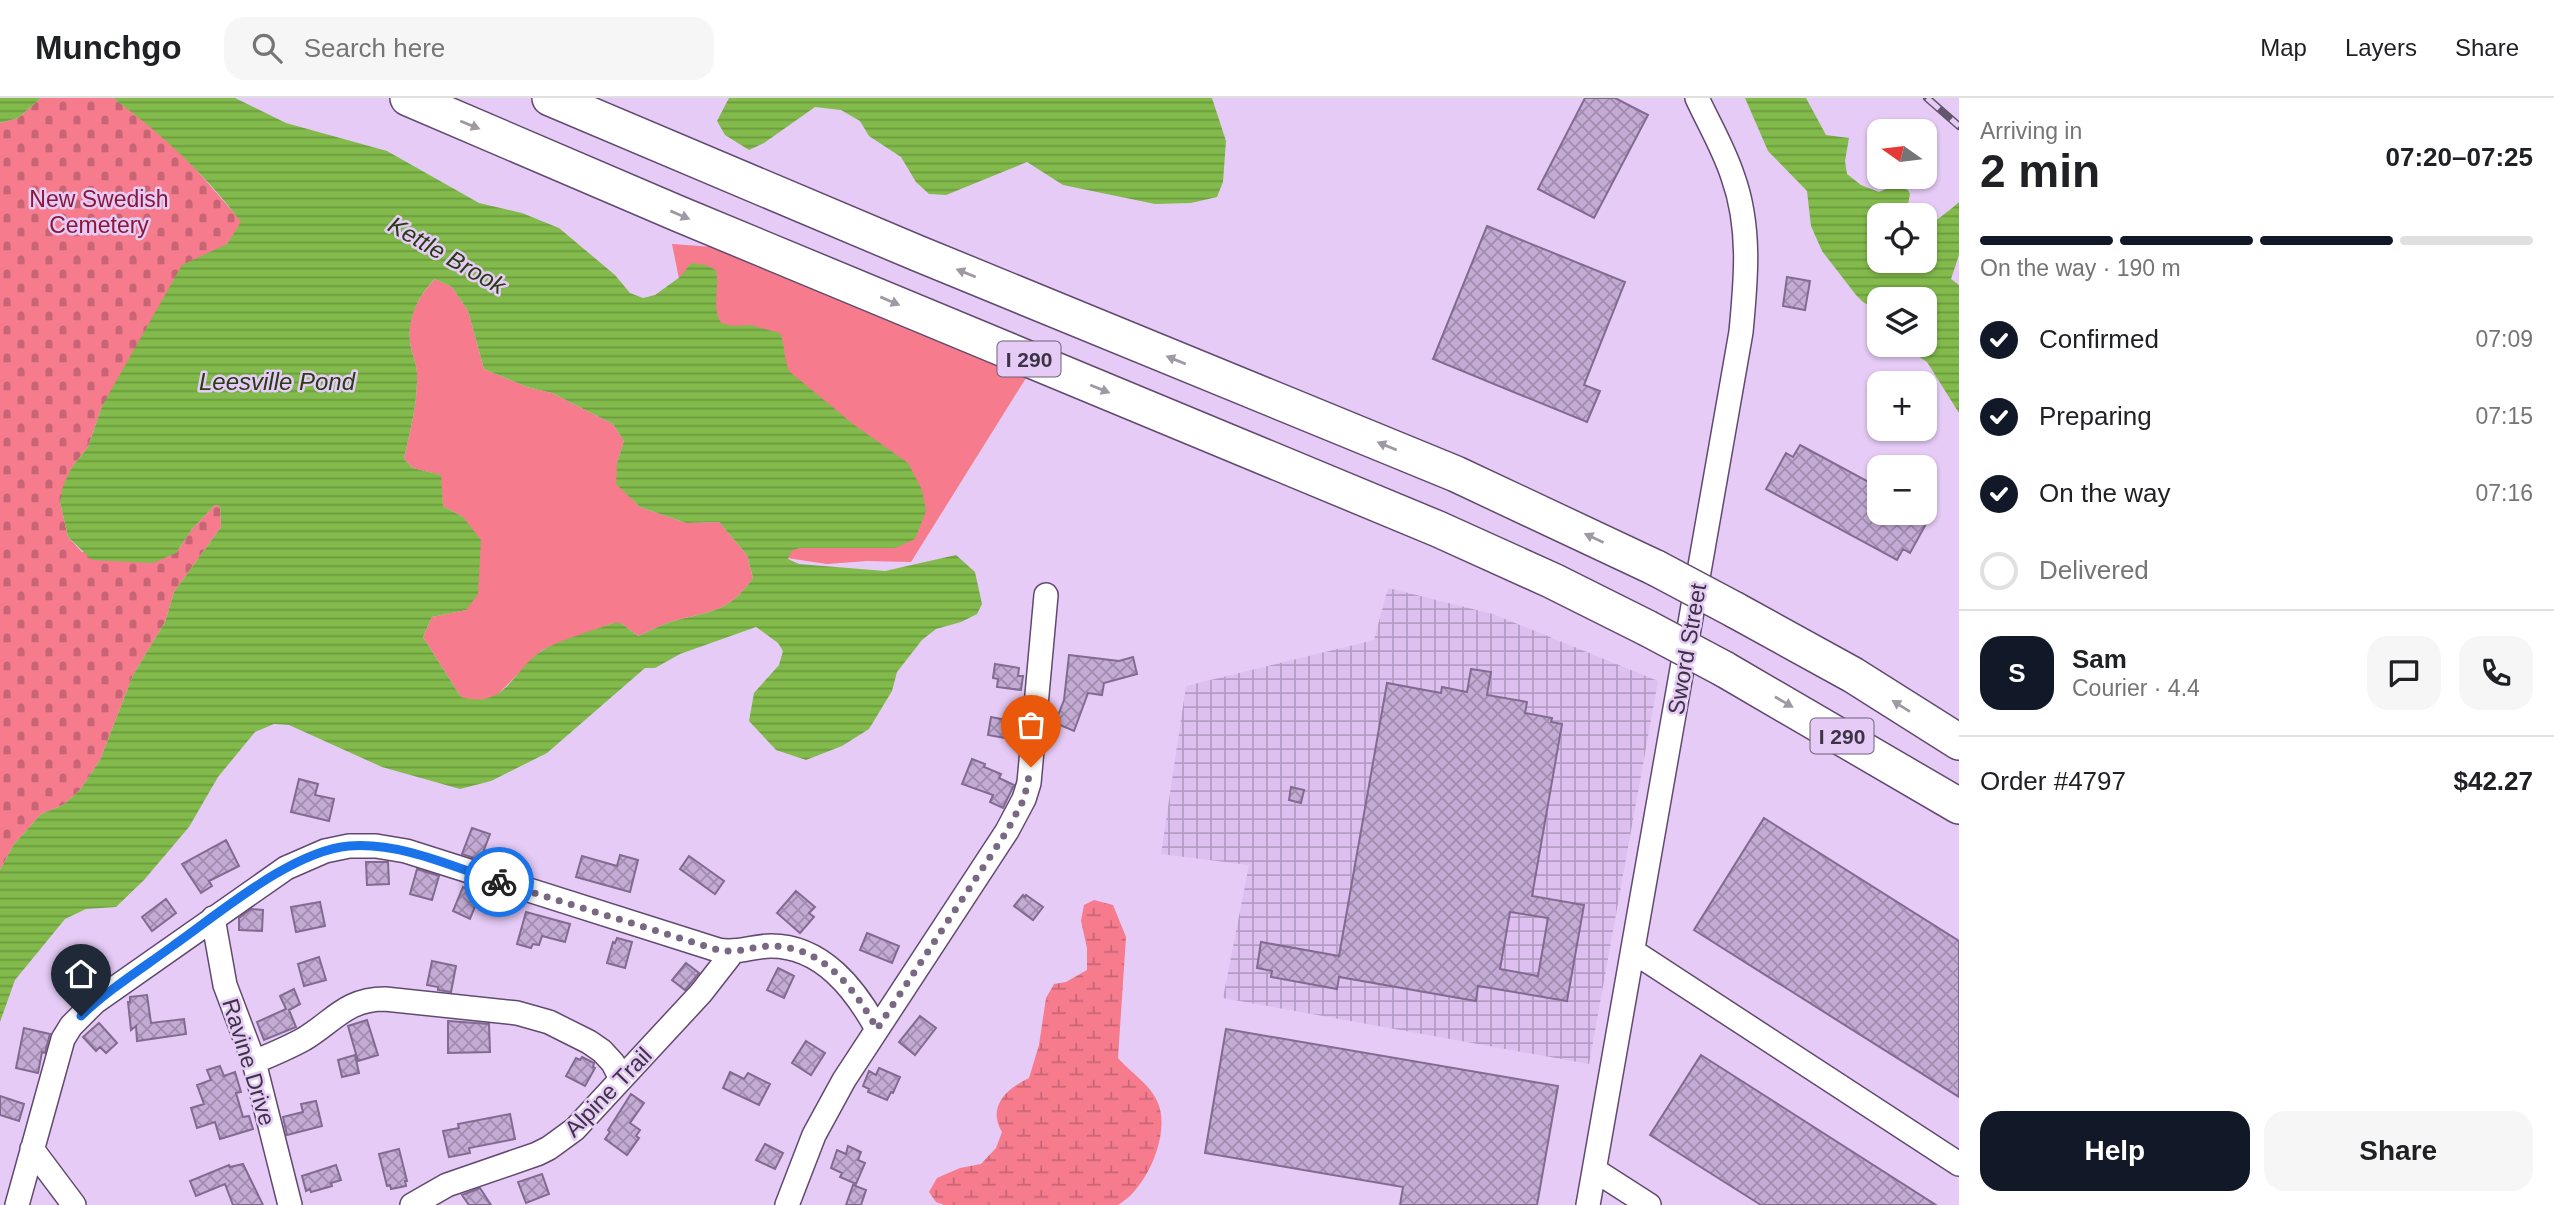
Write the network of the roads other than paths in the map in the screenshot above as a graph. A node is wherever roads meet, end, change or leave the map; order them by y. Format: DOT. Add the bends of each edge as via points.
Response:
graph roads {
  1 [pos="408,98"];
  2 [pos="550,98"];
  3 [pos="1697,98"];
  4 [pos="1046,595"];
  5 [pos="1959,742"];
  6 [pos="1959,806"];
  7 [pos="213,918"];
  8 [pos="733,952"];
  9 [pos="1634,952"];
  10 [pos="877,1029"];
  11 [pos="254,1062"];
  12 [pos="621,1079"];
  13 [pos="32,1149"];
  14 [pos="1959,1164"];
  15 [pos="1596,1171"];
  16 [pos="16,1205"];
  17 [pos="74,1205"];
  18 [pos="290,1205"];
  19 [pos="412,1205"];
  20 [pos="787,1205"];
  21 [pos="1588,1205"];
  22 [pos="1649,1205"];
  1 -- 6 [label="highway, I 290, one-way, bridge" via="1553,581 1724,668"];
  5 -- 2 [label="highway, I 290, one-way, bridge" via="1735,610 1456,474"];
  3 -- 9 [label="street, Sword Street" via="1734,178 1742,210 1744,293"];
  4 -- 10 [label="street" via="1031,767 1024,799"];
  7 -- 8 [label="street" via="286,868 325,851 376,846 406,851"];
  7 -- 11 [label="street, Ravine Drive" via="225,985"];
  7 -- 13 [label="street" via="95,1002 71,1026 63,1039"];
  8 -- 10 [label="street" via="785,947 824,963 848,984"];
  8 -- 12 [label="street, Alpine Trail"];
  9 -- 14 [label="street"];
  9 -- 15 [label="street, Sword Street"];
  10 -- 20 [label="street" via="828,1107"];
  11 -- 12 [label="street" via="305,1038 349,1006 385,999 517,1013 548,1022 602,1051"];
  11 -- 18 [label="street, Ravine Drive"];
  12 -- 19 [label="street, Alpine Trail" via="575,1129 549,1149 447,1185"];
  13 -- 16 [label="street"];
  13 -- 17 [label="street"];
  15 -- 21 [label="street, Sword Street"];
  15 -- 22 [label="street"];
}
